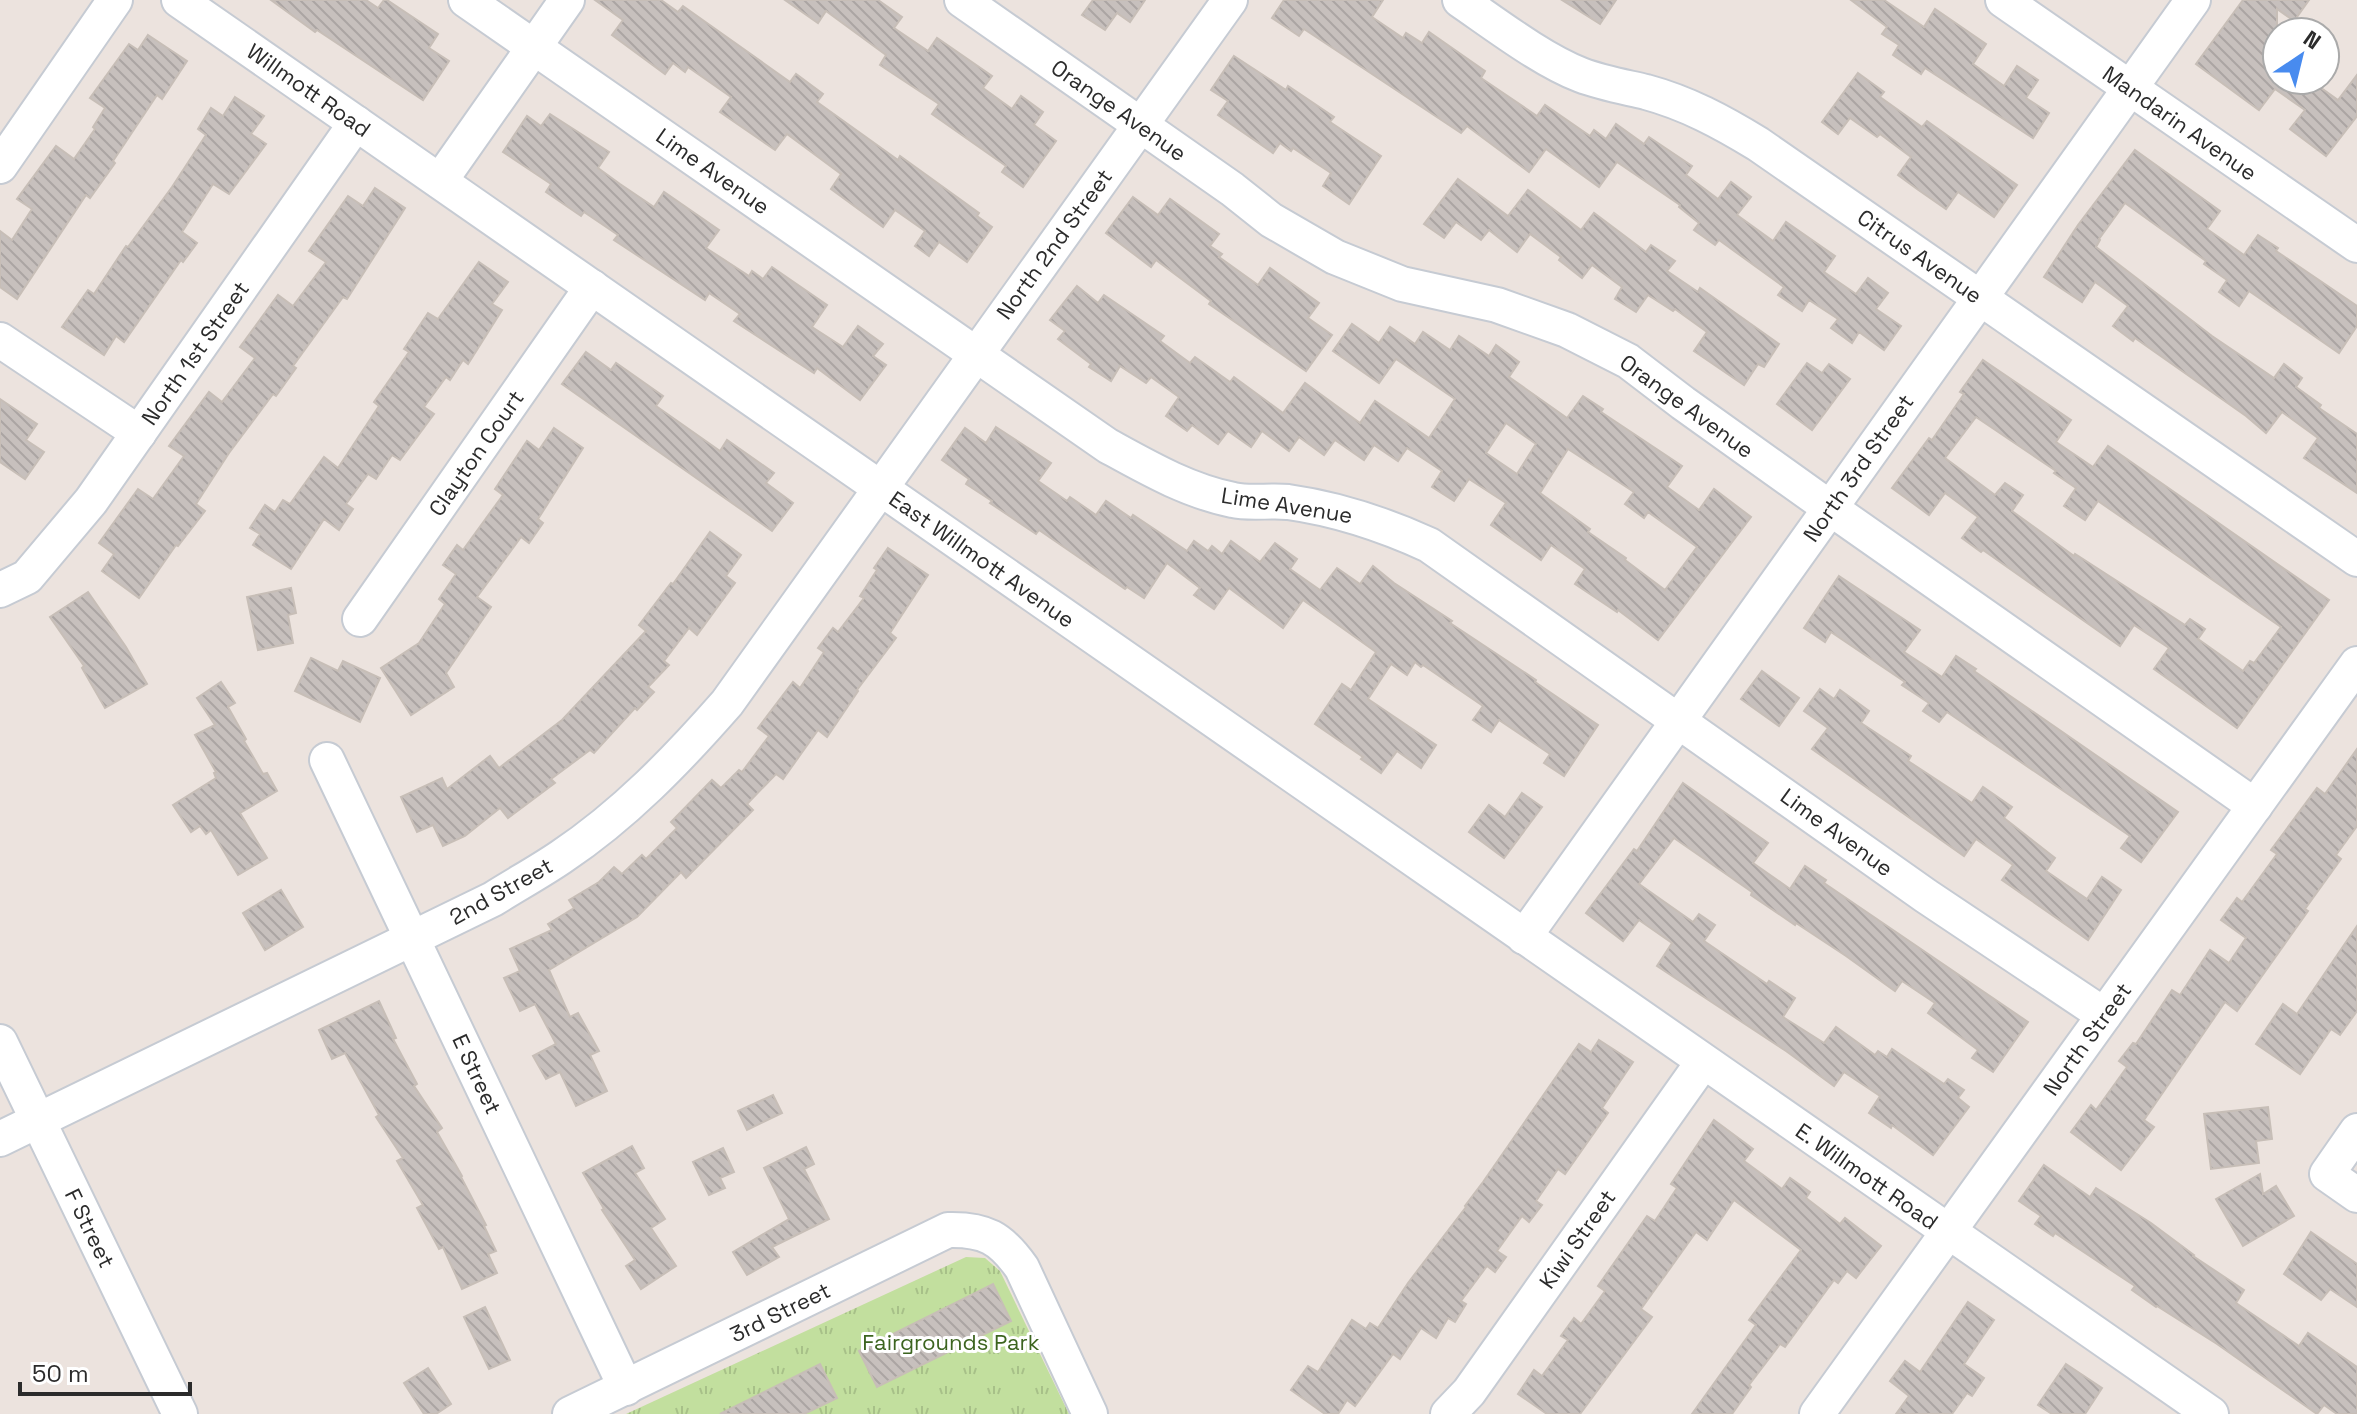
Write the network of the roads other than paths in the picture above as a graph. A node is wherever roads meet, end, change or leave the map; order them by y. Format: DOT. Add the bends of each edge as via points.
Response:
graph roads {
  1 [pos="115,0"];
  2 [pos="179,0"];
  3 [pos="466,0"];
  4 [pos="567,0"];
  5 [pos="962,0"];
  6 [pos="1230,0"];
  7 [pos="1460,0"];
  8 [pos="2003,0"];
  9 [pos="2193,0"];
  10 [pos="534,47"];
  11 [pos="2129,88"];
  12 [pos="356,123"];
  13 [pos="1140,124"];
  14 [pos="0,166"];
  15 [pos="440,181"];
  16 [pos="2353,234"];
  17 [pos="592,287"];
  18 [pos="1980,298"];
  19 [pos="0,340"];
  20 [pos="975,354"];
  21 [pos="139,433"];
  22 [pos="880,488"];
  23 [pos="1830,508"];
  24 [pos="2357,559"];
  25 [pos="13,583"];
  26 [pos="360,619"];
  27 [pos="2357,664"];
  28 [pos="1679,720"];
  29 [pos="327,760"];
  30 [pos="2255,806"];
  31 [pos="1524,937"];
  32 [pos="413,938"];
  33 [pos="2104,1015"];
  34 [pos="0,1042"];
  35 [pos="1703,1062"];
  36 [pos="38,1121"];
  37 [pos="2357,1131"];
  38 [pos="0,1139"];
  39 [pos="2357,1195"];
  40 [pos="1949,1232"];
  41 [pos="626,1388"];
  42 [pos="2197,1410"];
  43 [pos="180,1414"];
  44 [pos="570,1414"];
  45 [pos="1090,1414"];
  46 [pos="1448,1414"];
  47 [pos="1817,1414"];
  1 -- 14 [label="street"];
  2 -- 12 [label="street, Willmott Road"];
  3 -- 10 [label="street, Lime Avenue"];
  4 -- 10 [label="street"];
  5 -- 13 [label="street, Orange Avenue"];
  6 -- 13 [label="street, North 2nd Street"];
  7 -- 18 [label="street, Citrus Avenue" via="1561,66 1716,119"];
  8 -- 11 [label="street, Mandarin Avenue"];
  9 -- 11 [label="street, North 3rd Street"];
  10 -- 15 [label="street"];
  10 -- 20 [label="street, Lime Avenue"];
  11 -- 16 [label="street, Mandarin Avenue"];
  11 -- 18 [label="street, North 3rd Street"];
  12 -- 15 [label="street, Willmott Road"];
  12 -- 21 [label="street, North 1st Street"];
  13 -- 20 [label="street, North 2nd Street"];
  13 -- 23 [label="street, Orange Avenue" via="1271,220 1335,257 1402,284 1497,305 1567,330 1628,361"];
  15 -- 17 [label="street, East Willmott Avenue"];
  17 -- 22 [label="street, East Willmott Avenue"];
  17 -- 26 [label="street, Clayton Court"];
  18 -- 23 [label="street, North 3rd Street"];
  18 -- 24 [label="street, Citrus Avenue"];
  19 -- 21 [label="street"];
  20 -- 22 [label="street, North 2nd Street"];
  20 -- 28 [label="street, Lime Avenue" via="1108,446 1167,478 1234,500 1285,501 1335,510 1429,545"];
  21 -- 25 [label="street, North 1st Street" via="91,501"];
  22 -- 31 [label="street, East Willmott Avenue"];
  22 -- 32 [label="street, 2nd Street" via="727,703 663,773 562,856 493,899"];
  23 -- 28 [label="street, North 3rd Street"];
  23 -- 30 [label="street, Orange Avenue"];
  27 -- 30 [label="street, North Street"];
  28 -- 31 [label="street, North 3rd Street"];
  28 -- 33 [label="street, Lime Avenue"];
  29 -- 32 [label="street, E Street"];
  30 -- 33 [label="street, North Street"];
  31 -- 35 [label="street, E. Willmott Road"];
  32 -- 36 [label="street, 2nd Street"];
  32 -- 41 [label="street, E Street"];
  33 -- 40 [label="street, North Street"];
  34 -- 36 [label="street, F Street"];
  35 -- 40 [label="street, E. Willmott Road"];
  35 -- 46 [label="street, Kiwi Street" via="1469,1392"];
  36 -- 38 [label="street, 2nd Street"];
  36 -- 43 [label="street, F Street"];
  37 -- 39 [label="street" via="2327,1174"];
  40 -- 42 [label="street, E. Willmott Road"];
  40 -- 47 [label="street, North Street"];
  41 -- 44 [label="street, 3rd Street"];
  41 -- 45 [label="street, 3rd Street" via="948,1230 971,1229 992,1237 1022,1268"];
}
